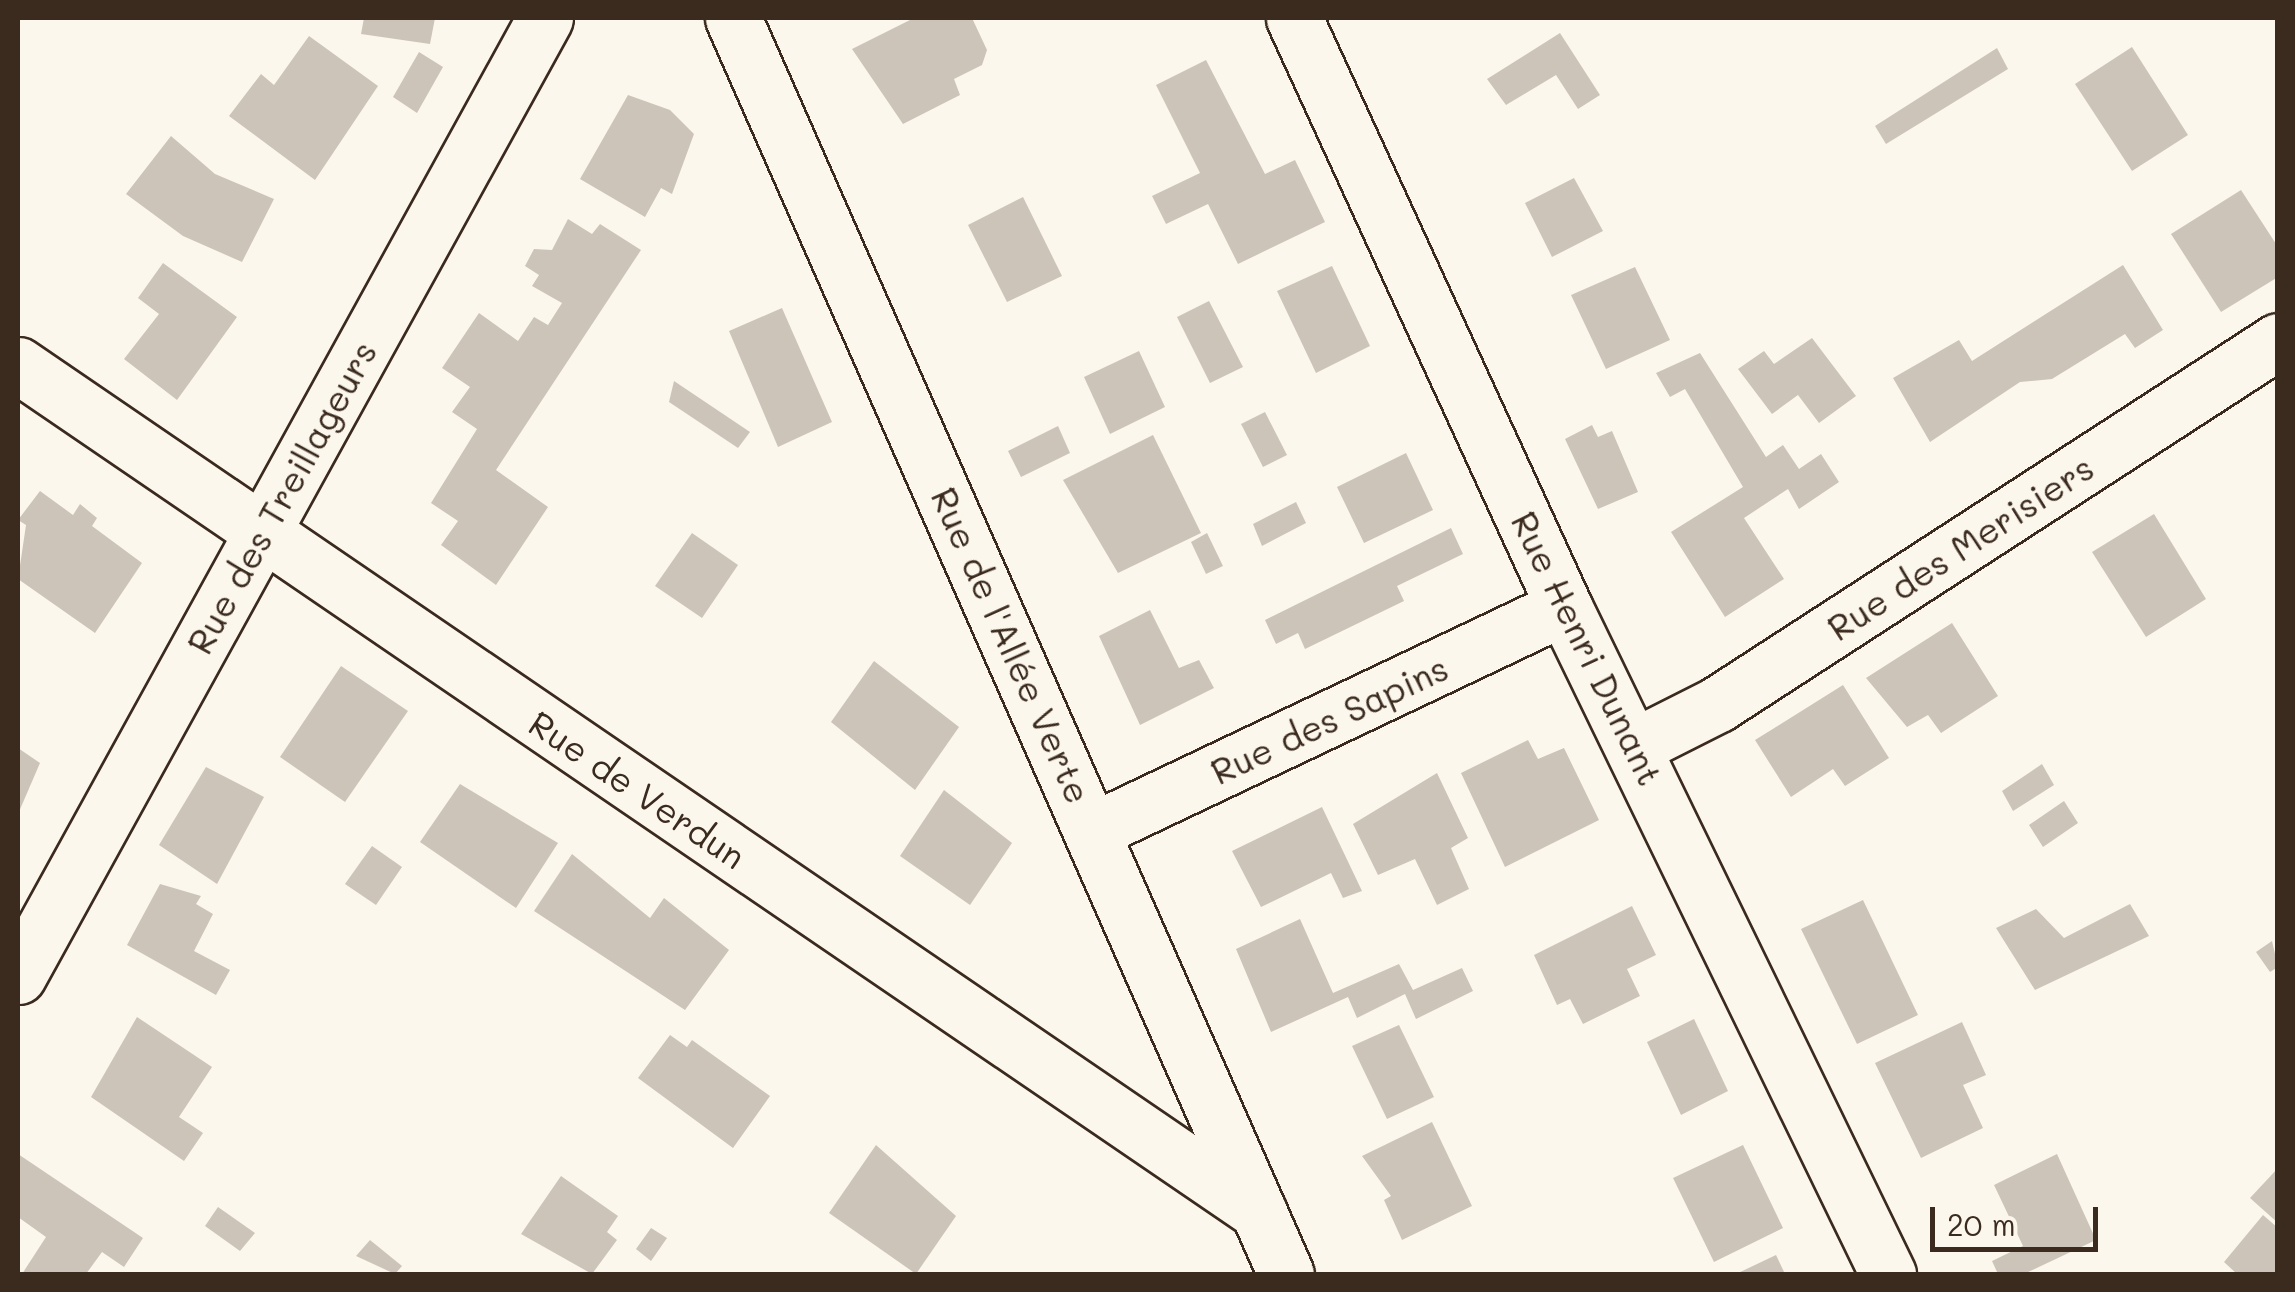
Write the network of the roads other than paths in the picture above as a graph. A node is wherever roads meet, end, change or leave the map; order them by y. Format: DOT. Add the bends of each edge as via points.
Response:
graph roads {
  1 [pos="545,18"];
  2 [pos="732,18"];
  3 [pos="1294,18"];
  4 [pos="2278,341"];
  5 [pos="18,365"];
  6 [pos="262,533"];
  7 [pos="1564,607"];
  8 [pos="1637,745"];
  9 [pos="1094,830"];
  10 [pos="18,976"];
  11 [pos="1258,1212"];
  12 [pos="1286,1274"];
  13 [pos="1888,1274"];
  1 -- 6 [label="street, Rue des Treillageurs"];
  2 -- 9 [label="street, Rue de l'Allée Verte"];
  3 -- 7 [label="street, Rue Henri Dunant"];
  4 -- 8 [label="street, Rue des Merisiers" via="1718,704"];
  5 -- 6 [label="street, Rue de Verdun"];
  6 -- 10 [label="street, Rue des Treillageurs"];
  6 -- 11 [label="street, Rue de Verdun"];
  7 -- 8 [label="street, Rue Henri Dunant"];
  7 -- 9 [label="street, Rue des Sapins"];
  8 -- 13 [label="street, Rue Henri Dunant"];
  9 -- 11 [label="street, Rue de l'Allée Verte"];
  11 -- 12 [label="street, Rue de l'Allée Verte"];
}
